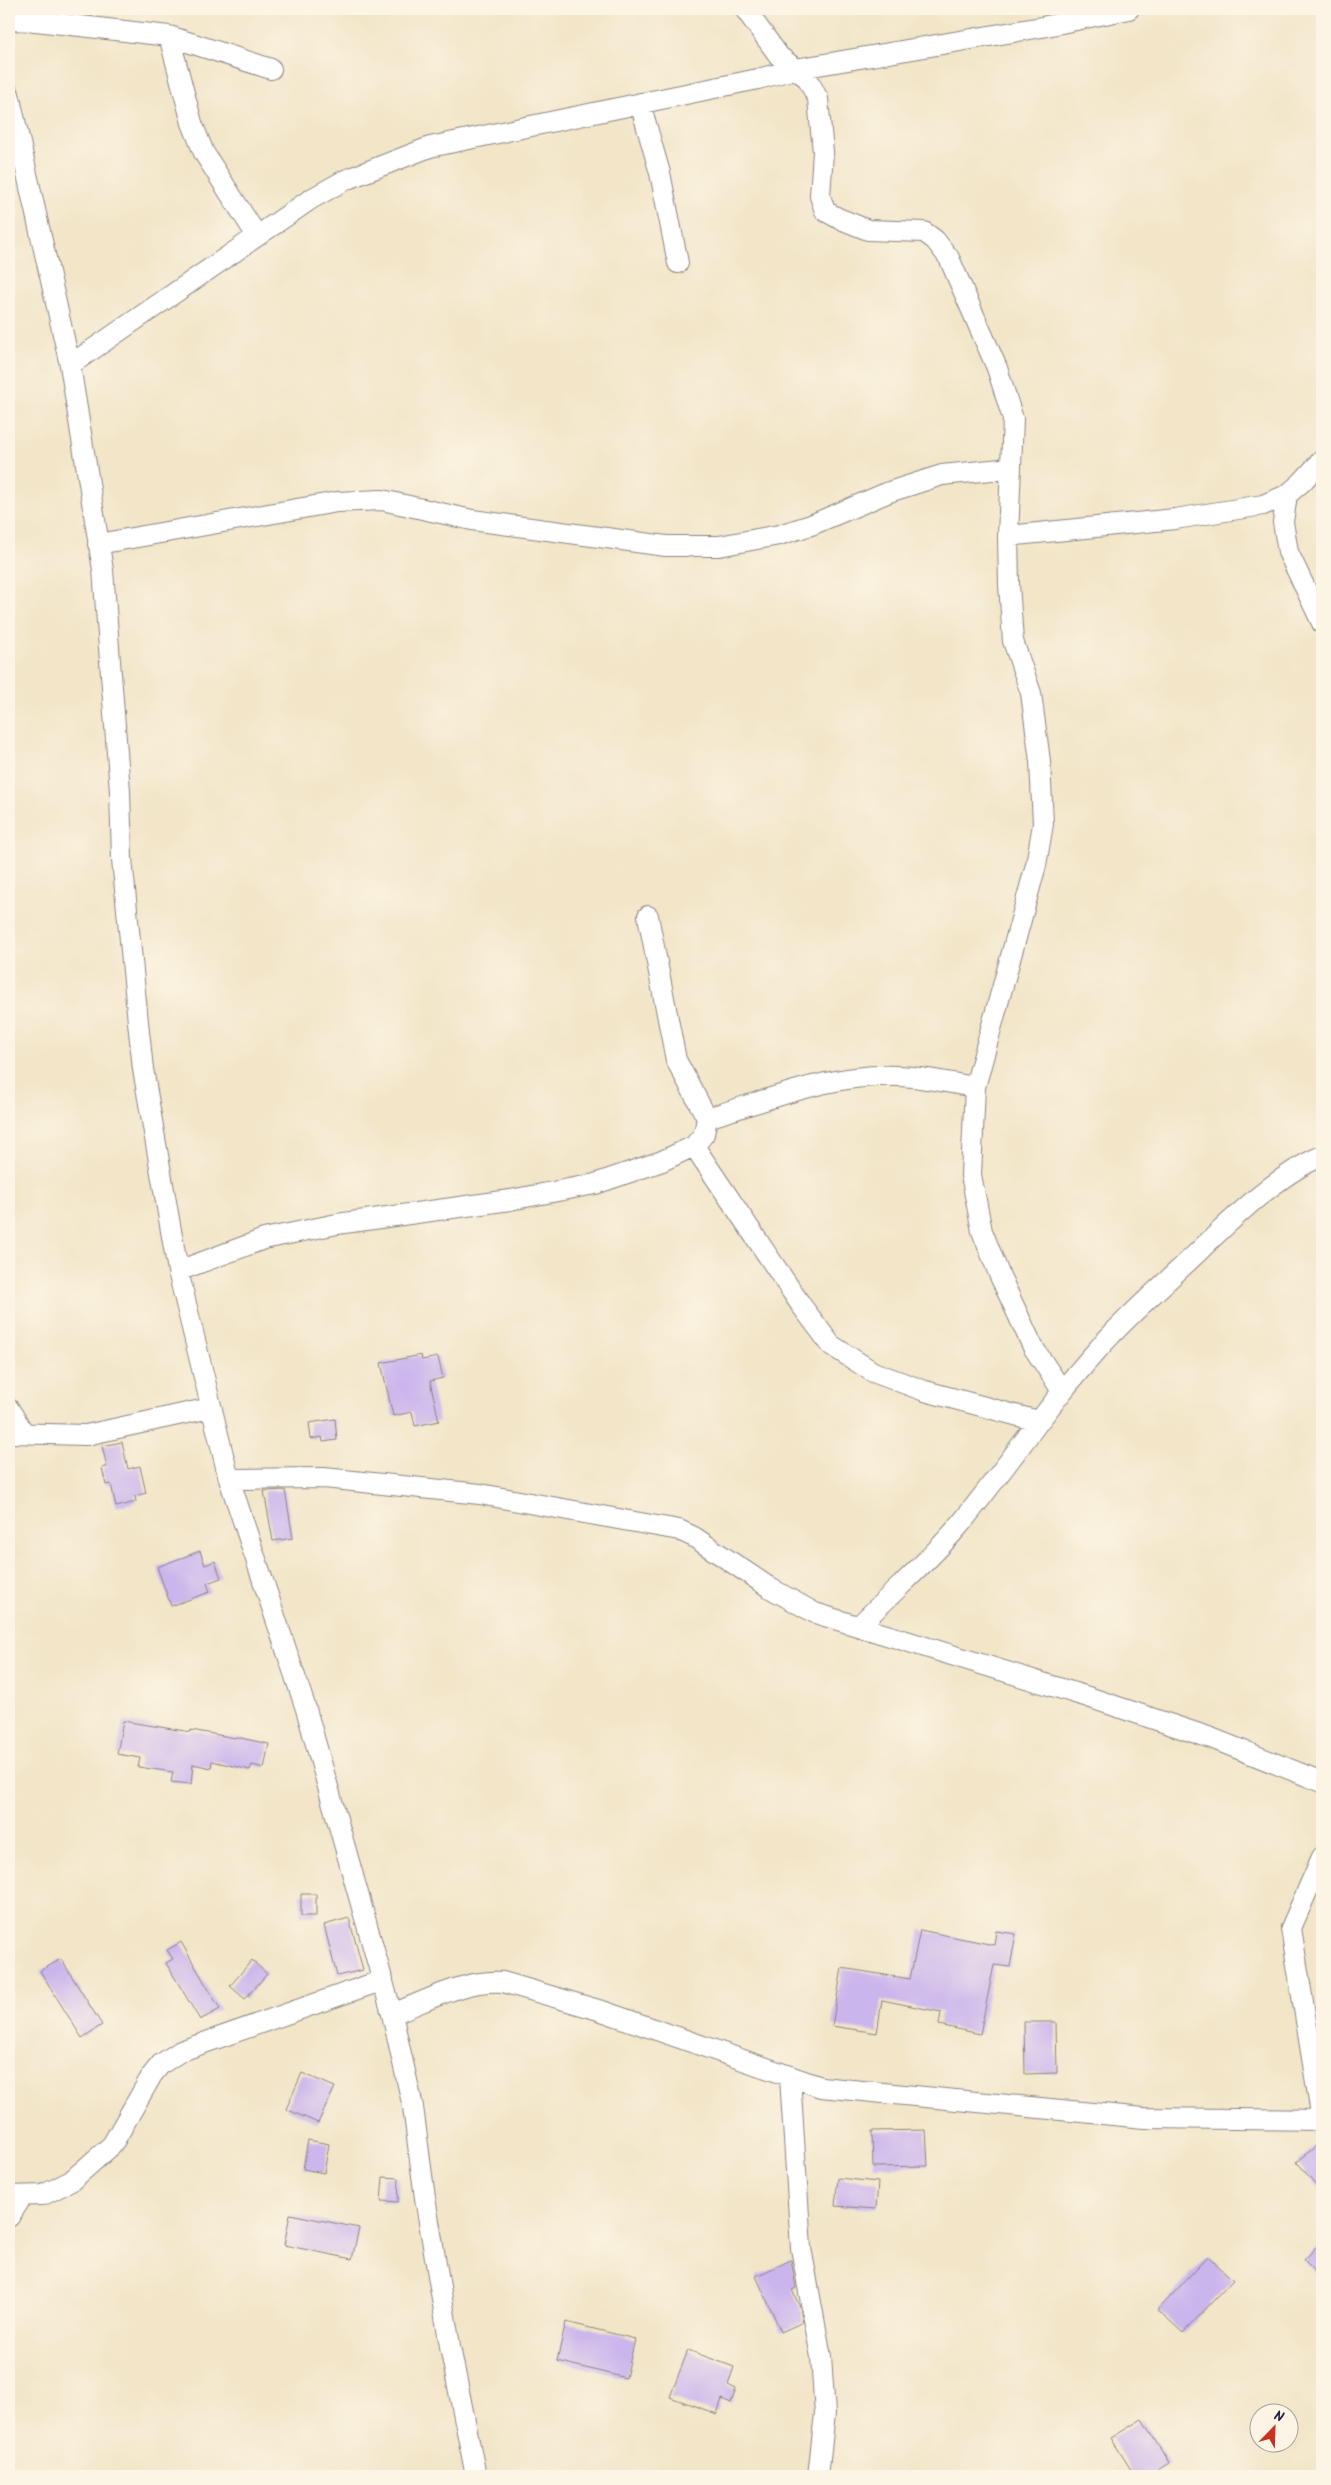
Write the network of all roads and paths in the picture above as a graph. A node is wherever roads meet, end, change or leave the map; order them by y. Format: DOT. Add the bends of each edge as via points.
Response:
graph roads {
  1 [pos="745,9"];
  2 [pos="1129,9"];
  3 [pos="9,20"];
  4 [pos="169,36"];
  5 [pos="795,69"];
  6 [pos="271,70"];
  7 [pos="9,94"];
  8 [pos="640,103"];
  9 [pos="257,236"];
  10 [pos="678,263"];
  11 [pos="70,365"];
  12 [pos="1322,460"];
  13 [pos="1011,468"];
  14 [pos="1287,495"];
  15 [pos="1008,536"];
  16 [pos="98,544"];
  17 [pos="1322,622"];
  18 [pos="648,916"];
  19 [pos="975,1087"];
  20 [pos="707,1118"];
  21 [pos="694,1146"];
  22 [pos="1322,1156"];
  23 [pos="178,1271"];
  24 [pos="1062,1391"];
  25 [pos="210,1408"];
  26 [pos="9,1409"];
  27 [pos="1038,1421"];
  28 [pos="16,1433"];
  29 [pos="229,1479"];
  30 [pos="859,1626"];
  31 [pos="1322,1782"];
  32 [pos="1322,1857"];
  33 [pos="382,1980"];
  34 [pos="392,2014"];
  35 [pos="790,2077"];
  36 [pos="1322,2120"];
  37 [pos="15,2196"];
  38 [pos="9,2217"];
  39 [pos="476,2476"];
  40 [pos="818,2476"];
  1 -- 5 [label="street" via="779,56"];
  2 -- 5 [label="street"];
  3 -- 4 [label="street"];
  4 -- 6 [label="street"];
  4 -- 9 [label="street" via="192,123 204,153"];
  5 -- 8 [label="street"];
  5 -- 13 [label="street" via="808,78 818,99 823,152 820,196 825,211 868,230 924,232 935,240 948,258 1006,392 1013,419"];
  7 -- 11 [label="street"];
  8 -- 9 [label="street" via="430,147 345,180"];
  8 -- 10 [label="street" via="660,173"];
  9 -- 11 [label="street"];
  11 -- 16 [label="street"];
  12 -- 14 [label="street"];
  13 -- 15 [label="street"];
  13 -- 16 [label="street" via="942,476 889,492 779,535 719,546 656,545 472,520 382,500 337,502"];
  14 -- 15 [label="street" via="1263,505 1175,519"];
  14 -- 17 [label="street" via="1283,522 1288,552"];
  15 -- 19 [label="street" via="1013,641 1031,693 1040,761 1043,824 1036,865"];
  16 -- 23 [label="street" via="106,601 122,859 143,1069"];
  18 -- 20 [label="street" via="676,1060"];
  19 -- 20 [label="street" via="900,1076 851,1078"];
  19 -- 24 [label="street" via="971,1175 982,1231 1021,1324"];
  20 -- 21 [label="street" via="704,1134"];
  21 -- 23 [label="street" via="662,1161 595,1184 501,1202 337,1224 264,1239"];
  21 -- 27 [label="street" via="831,1345 873,1372 925,1391"];
  22 -- 24 [label="street" via="1304,1163 1236,1216 1100,1346"];
  23 -- 25 [label="street"];
  24 -- 27 [label="street"];
  25 -- 28 [label="street" via="86,1435"];
  25 -- 29 [label="street"];
  26 -- 28 [label="street"];
  27 -- 30 [label="street" via="956,1529 928,1561"];
  29 -- 30 [label="street" via="324,1478 480,1494 678,1530 694,1536 770,1588 815,1613"];
  29 -- 33 [label="street" via="306,1708"];
  30 -- 31 [label="street" via="1211,1738"];
  32 -- 36 [label="street" via="1291,1928"];
  33 -- 34 [label="street"];
  33 -- 37 [label="street" via="181,2051 161,2064 152,2075 112,2145 71,2180 43,2195"];
  34 -- 35 [label="street" via="467,1986 487,1981 503,1982 602,2011"];
  34 -- 39 [label="street" via="413,2107 425,2198"];
  35 -- 36 [label="street" via="821,2087 1144,2118"];
  35 -- 40 [label="street" via="802,2248 821,2357 824,2404"];
  37 -- 38 [label="street"];
}
